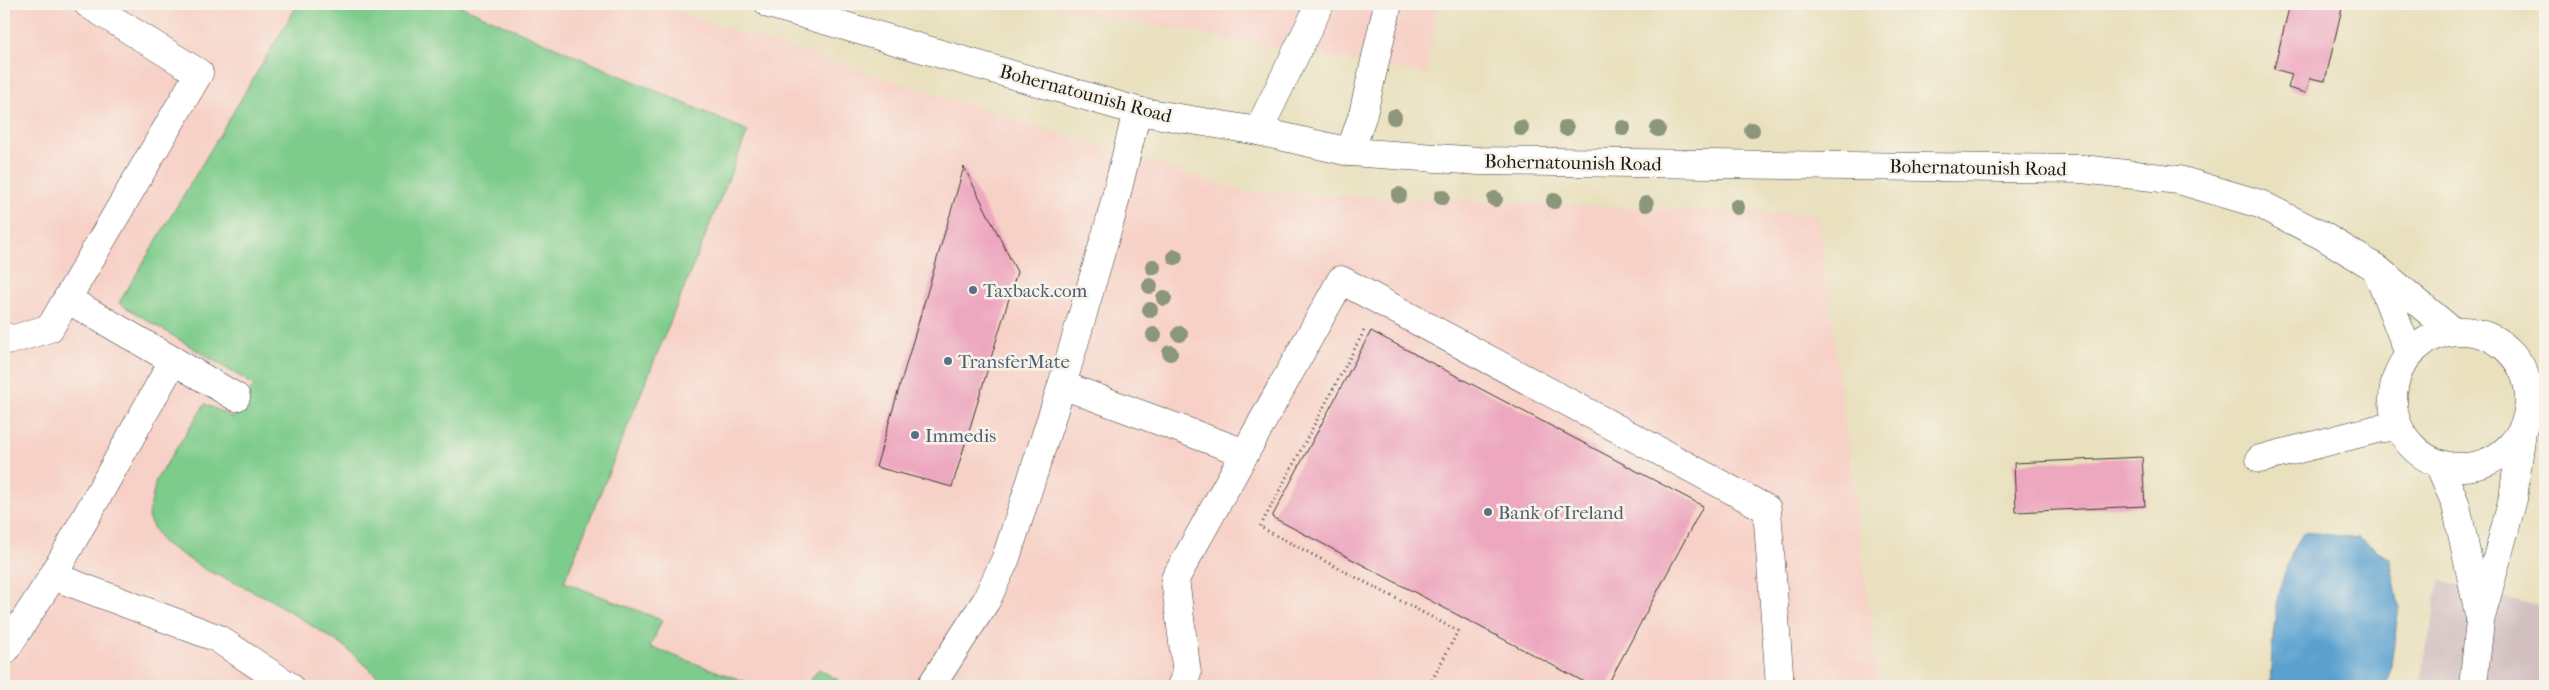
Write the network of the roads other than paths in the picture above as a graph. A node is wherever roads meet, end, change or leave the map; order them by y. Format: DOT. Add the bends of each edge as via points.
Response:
graph roads {
  1 [pos="88,4"];
  2 [pos="770,4"];
  3 [pos="1320,4"];
  4 [pos="1388,4"];
  5 [pos="1137,111"];
  6 [pos="1258,130"];
  7 [pos="1350,152"];
  8 [pos="2376,268"];
  9 [pos="67,299"];
  10 [pos="2451,330"];
  11 [pos="4,336"];
  12 [pos="2409,354"];
  13 [pos="173,361"];
  14 [pos="2536,375"];
  15 [pos="1062,385"];
  16 [pos="236,397"];
  17 [pos="2398,426"];
  18 [pos="2522,431"];
  19 [pos="1245,453"];
  20 [pos="2260,459"];
  21 [pos="2439,464"];
  22 [pos="53,576"];
  23 [pos="2480,621"];
  24 [pos="4,652"];
  25 [pos="286,686"];
  26 [pos="931,686"];
  27 [pos="1181,686"];
  28 [pos="1780,686"];
  29 [pos="2473,686"];
  1 -- 9 [label="street" via="199,73"];
  2 -- 5 [label="street, Bohernatounish Road"];
  3 -- 6 [label="street"];
  4 -- 7 [label="street" via="1363,114"];
  5 -- 6 [label="street, Bohernatounish Road"];
  5 -- 15 [label="street" via="1110,221"];
  6 -- 7 [label="street, Bohernatounish Road"];
  7 -- 8 [label="street, Bohernatounish Road" via="1479,161 2082,169 2179,180 2260,204"];
  8 -- 10 [label="street, Bohernatounish Road"];
  8 -- 12 [label="street"];
  9 -- 11 [label="street" via="50,328 11,340"];
  9 -- 13 [label="street"];
  10 -- 12 [label="street" via="2428,339"];
  10 -- 14 [label="street" via="2471,330 2489,336 2505,346"];
  12 -- 17 [label="street" via="2393,388 2393,408"];
  13 -- 16 [label="street"];
  13 -- 22 [label="street"];
  14 -- 18 [label="street"];
  15 -- 19 [label="street"];
  15 -- 26 [label="street" via="1006,558 986,601"];
  17 -- 20 [label="street"];
  17 -- 21 [label="street" via="2422,455"];
  18 -- 21 [label="street" via="2510,447 2477,466"];
  18 -- 23 [label="street" via="2513,499"];
  19 -- 27 [label="street" via="1175,580 1187,674"];
  19 -- 28 [label="street" via="1341,280 1768,509"];
  21 -- 23 [label="street" via="2456,505"];
  22 -- 24 [label="street"];
  22 -- 25 [label="street" via="217,638"];
  23 -- 29 [label="street"];
}
